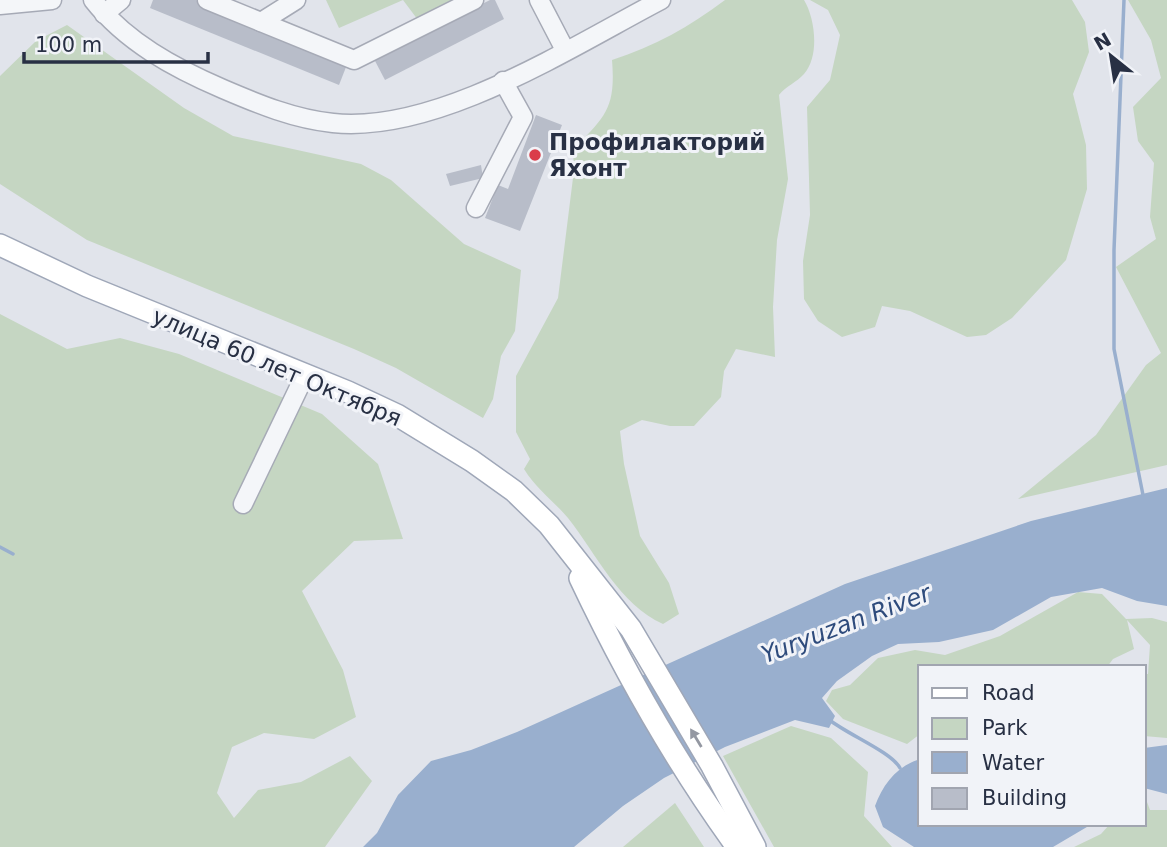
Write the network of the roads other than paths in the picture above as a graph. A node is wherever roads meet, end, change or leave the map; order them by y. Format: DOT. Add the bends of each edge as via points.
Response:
graph roads {
  1 [pos="52,0"];
  2 [pos="121,0"];
  3 [pos="207,0"];
  4 [pos="296,0"];
  5 [pos="474,0"];
  6 [pos="539,0"];
  7 [pos="662,0"];
  8 [pos="0,5"];
  9 [pos="99,7"];
  10 [pos="261,22"];
  11 [pos="565,50"];
  12 [pos="503,81"];
  13 [pos="476,208"];
  14 [pos="0,245"];
  15 [pos="304,377"];
  16 [pos="243,504"];
  17 [pos="566,547"];
  18 [pos="737,847"];
  19 [pos="755,847"];
  1 -- 8 [label="street"];
  2 -- 9 [label="street"];
  3 -- 10 [label="street"];
  4 -- 10 [label="street"];
  5 -- 10 [label="street" via="354,60"];
  6 -- 11 [label="street"];
  7 -- 11 [label="street"];
  9 -- 12 [label="street" via="167,62 291,116 363,124 455,103"];
  11 -- 12 [label="street"];
  12 -- 13 [label="street" via="523,117"];
  14 -- 15 [label="main road, улица 60 лет Октября"];
  15 -- 16 [label="street"];
  15 -- 17 [label="main road, улица 60 лет Октября" via="397,415 472,461 530,506"];
  17 -- 18 [label="main road" via="610,643"];
  19 -- 17 [label="main road, one-way" via="631,629"];
}
